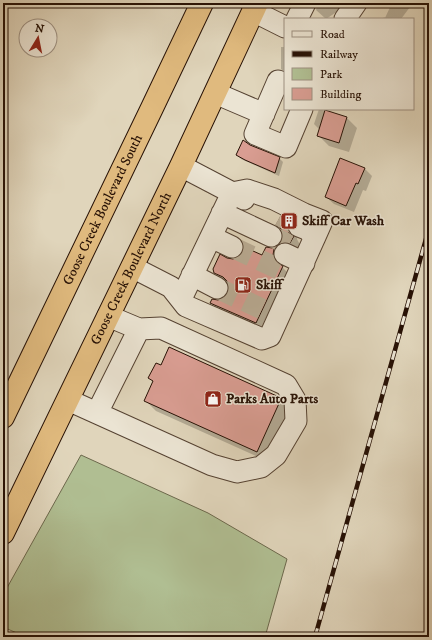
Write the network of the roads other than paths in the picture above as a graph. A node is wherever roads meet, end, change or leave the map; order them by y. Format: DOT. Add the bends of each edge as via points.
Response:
graph roads {
  1 [pos="202,3"];
  2 [pos="305,3"];
  3 [pos="356,3"];
  4 [pos="255,7"];
  5 [pos="298,18"];
  6 [pos="346,18"];
  7 [pos="284,26"];
  8 [pos="284,84"];
  9 [pos="215,93"];
  10 [pos="302,110"];
  11 [pos="264,114"];
  12 [pos="181,166"];
  13 [pos="232,193"];
  14 [pos="222,213"];
  15 [pos="211,237"];
  16 [pos="232,247"];
  17 [pos="132,267"];
  18 [pos="192,275"];
  19 [pos="217,288"];
  20 [pos="181,299"];
  21 [pos="108,316"];
  22 [pos="139,329"];
  23 [pos="68,400"];
  24 [pos="97,413"];
  25 [pos="3,416"];
  26 [pos="3,533"];
  1 -- 25 [label="highway, Goose Creek Boulevard South"];
  2 -- 5 [label="lane"];
  3 -- 6 [label="lane"];
  4 -- 7 [label="lane"];
  4 -- 9 [label="highway, Goose Creek Boulevard North"];
  8 -- 11 [label="lane" via="278,81"];
  9 -- 11 [label="lane"];
  9 -- 12 [label="highway, Goose Creek Boulevard North"];
  10 -- 11 [label="lane" via="286,147 255,134"];
  12 -- 13 [label="lane"];
  12 -- 17 [label="highway, Goose Creek Boulevard North"];
  13 -- 14 [label="lane"];
  13 -- 14 [label="lane" via="273,231 254,238 250,226"];
  13 -- 20 [label="lane" via="247,190 322,221 298,251 270,313 270,336 262,339 186,306"];
  14 -- 15 [label="lane"];
  15 -- 16 [label="lane"];
  15 -- 18 [label="lane"];
  17 -- 20 [label="lane" via="171,287"];
  17 -- 21 [label="highway, Goose Creek Boulevard North"];
  18 -- 19 [label="lane"];
  18 -- 20 [label="lane"];
  21 -- 22 [label="lane"];
  21 -- 23 [label="highway, Goose Creek Boulevard North"];
  22 -- 24 [label="lane"];
  22 -- 24 [label="lane" via="161,328 286,385 295,400 296,421 276,455 261,467 237,472 212,465"];
  23 -- 24 [label="lane"];
  23 -- 26 [label="highway, Goose Creek Boulevard North"];
}
